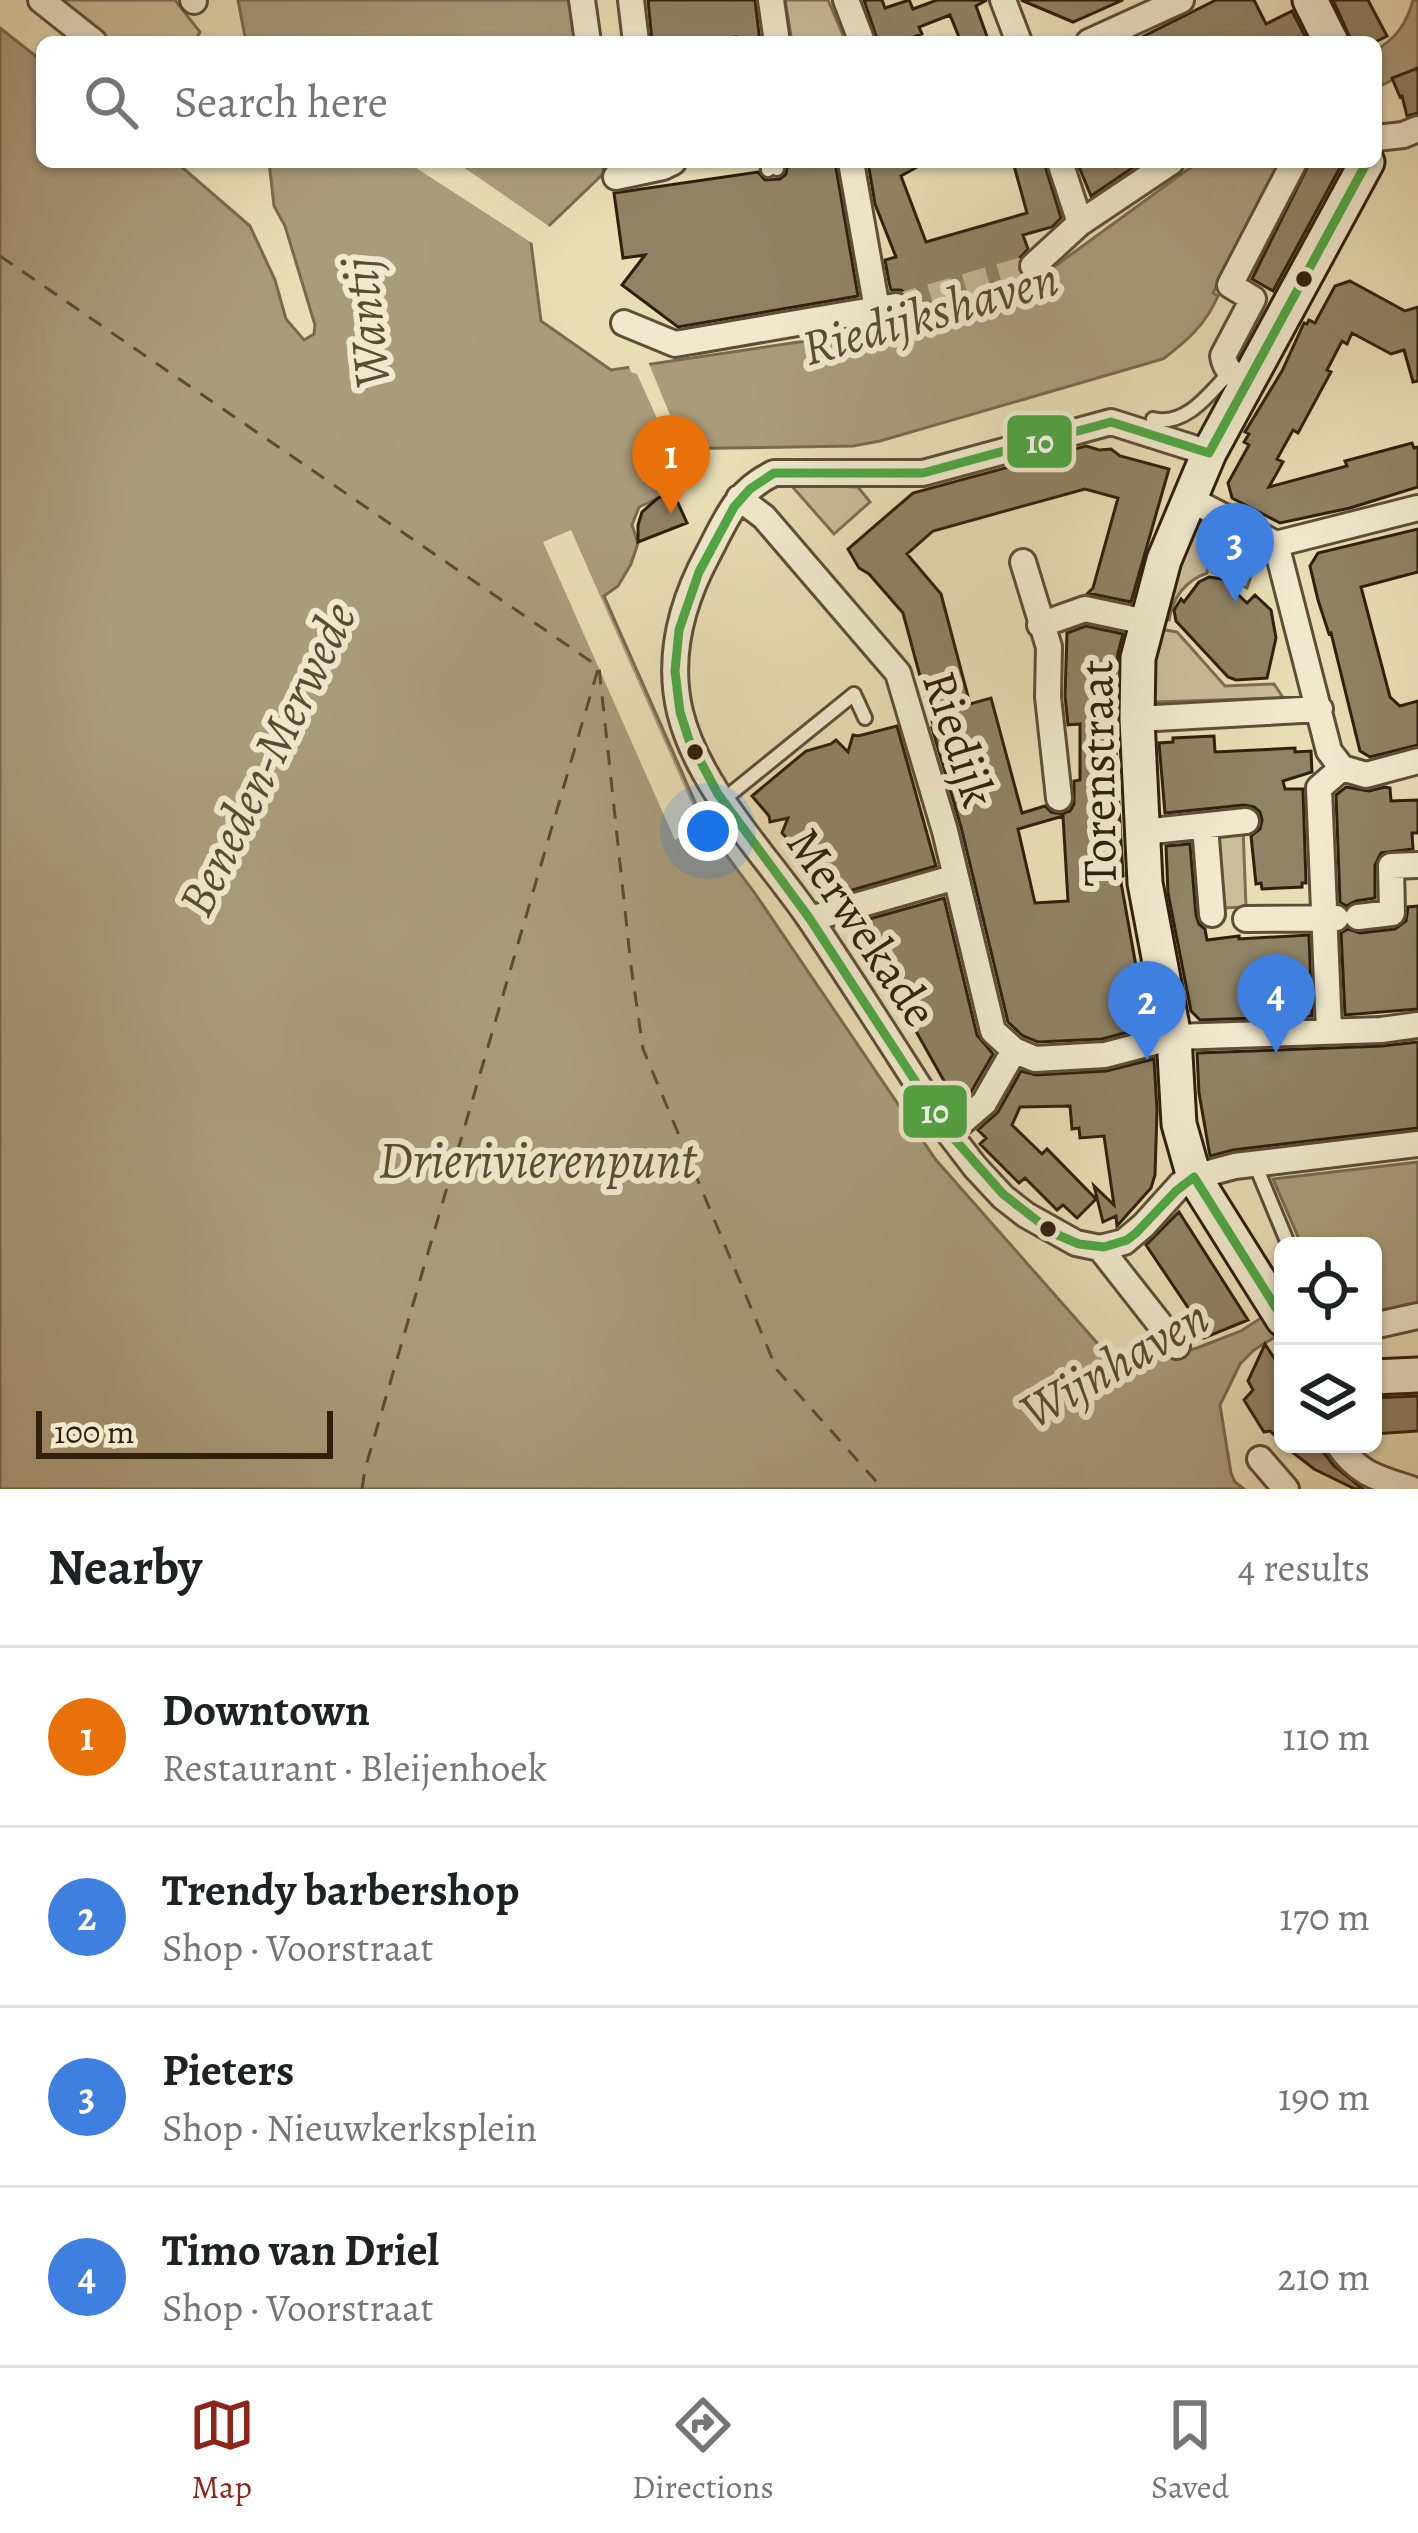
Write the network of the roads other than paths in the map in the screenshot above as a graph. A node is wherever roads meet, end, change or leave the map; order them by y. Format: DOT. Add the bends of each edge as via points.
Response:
graph roads {
  1 [pos="41,0"];
  2 [pos="583,0"];
  3 [pos="631,0"];
  4 [pos="771,0"];
  5 [pos="846,0"];
  6 [pos="1003,0"];
  7 [pos="1181,0"];
  8 [pos="1310,0"];
  9 [pos="86,36"];
  10 [pos="587,36"];
  11 [pos="635,36"];
  12 [pos="776,36"];
  13 [pos="860,36"];
  14 [pos="1017,36"];
  15 [pos="1102,36"];
  16 [pos="1328,36"];
  17 [pos="1418,129"];
  18 [pos="1382,137"];
  19 [pos="852,168"];
  20 [pos="1062,168"];
  21 [pos="1162,168"];
  22 [pos="1291,168"];
  23 [pos="1363,168"];
  24 [pos="1080,223"];
  25 [pos="1033,266"];
  26 [pos="625,323"];
  27 [pos="1238,376"];
  28 [pos="1154,419"];
  29 [pos="1209,454"];
  30 [pos="739,498"];
  31 [pos="1190,500"];
  32 [pos="1418,508"];
  33 [pos="1276,544"];
  34 [pos="1023,562"];
  35 [pos="1146,622"];
  36 [pos="1040,625"];
  37 [pos="1320,709"];
  38 [pos="866,718"];
  39 [pos="1137,719"];
  40 [pos="1418,761"];
  41 [pos="1342,768"];
  42 [pos="1059,799"];
  43 [pos="723,800"];
  44 [pos="1246,821"];
  45 [pos="1204,826"];
  46 [pos="1143,832"];
  47 [pos="1418,865"];
  48 [pos="956,877"];
  49 [pos="1418,889"];
  50 [pos="1391,891"];
  51 [pos="1212,914"];
  52 [pos="1341,918"];
  53 [pos="810,919"];
  54 [pos="1246,920"];
  55 [pos="1418,1025"];
  56 [pos="1329,1031"];
  57 [pos="1174,1037"];
  58 [pos="1011,1056"];
  59 [pos="950,1133"];
  60 [pos="1418,1144"];
  61 [pos="1254,1163"];
  62 [pos="1194,1177"];
  63 [pos="1285,1237"];
  64 [pos="1100,1248"];
  65 [pos="1274,1305"];
  66 [pos="1418,1316"];
  67 [pos="1382,1324"];
  68 [pos="1177,1346"];
  69 [pos="1418,1376"];
  70 [pos="1382,1377"];
  71 [pos="1345,1453"];
  72 [pos="1260,1459"];
  73 [pos="1286,1489"];
  74 [pos="1412,1489"];
  1 -- 9 [label="street"];
  2 -- 10 [label="street"];
  3 -- 11 [label="street"];
  4 -- 12 [label="street"];
  5 -- 13 [label="street"];
  6 -- 14 [label="street"];
  7 -- 15 [label="street"];
  8 -- 16 [label="street"];
  17 -- 18 [label="street"];
  19 -- 26 [label="street" via="886,307 675,344"];
  20 -- 24 [label="street"];
  21 -- 24 [label="street"];
  22 -- 27 [label="street, Torenstraat" via="1230,285 1253,299 1222,356"];
  23 -- 27 [label="street, Torenstraat"];
  24 -- 25 [label="street"];
  27 -- 28 [label="lane" via="1190,412"];
  27 -- 29 [label="street, Torenstraat"];
  29 -- 30 [label="street" via="1111,422 923,473 774,472"];
  29 -- 31 [label="street, Torenstraat"];
  30 -- 43 [label="street, Merwekade" via="685,600 675,659 679,707"];
  30 -- 48 [label="street, Riedijk" via="898,673"];
  31 -- 33 [label="street"];
  31 -- 35 [label="street, Torenstraat"];
  32 -- 33 [label="street"];
  33 -- 37 [label="street"];
  34 -- 36 [label="street"];
  35 -- 36 [label="street" via="1085,609"];
  35 -- 39 [label="street, Torenstraat"];
  36 -- 42 [label="street" via="1049,647"];
  37 -- 39 [label="street"];
  37 -- 41 [label="street" via="1329,751"];
  38 -- 43 [label="lane" via="854,694"];
  39 -- 46 [label="street, Torenstraat"];
  40 -- 41 [label="street" via="1366,775"];
  41 -- 52 [label="street" via="1319,788"];
  43 -- 53 [label="street, Merwekade"];
  44 -- 45 [label="street"];
  45 -- 46 [label="street"];
  45 -- 51 [label="street"];
  46 -- 57 [label="street, Torenstraat"];
  47 -- 50 [label="street" via="1391,866"];
  48 -- 53 [label="street"];
  48 -- 58 [label="street, Riedijk" via="993,1031"];
  49 -- 50 [label="street"];
  50 -- 52 [label="street" via="1392,913"];
  52 -- 54 [label="street"];
  52 -- 56 [label="street"];
  53 -- 59 [label="street, Merwekade"];
  55 -- 56 [label="street"];
  56 -- 57 [label="street"];
  57 -- 58 [label="street" via="1105,1055"];
  57 -- 62 [label="street, Torenstraat" via="1179,1124"];
  58 -- 59 [label="street" via="984,1103"];
  59 -- 64 [label="street, Merwekade" via="1026,1214"];
  60 -- 61 [label="street"];
  61 -- 62 [label="street"];
  61 -- 63 [label="lane"];
  62 -- 64 [label="street" via="1124,1242"];
  62 -- 65 [label="street, Torenstraat"];
  64 -- 68 [label="street, Merwekade"];
  66 -- 67 [label="street"];
  69 -- 70 [label="street"];
  71 -- 74 [label="street" via="1364,1473"];
  72 -- 73 [label="street"];
}
